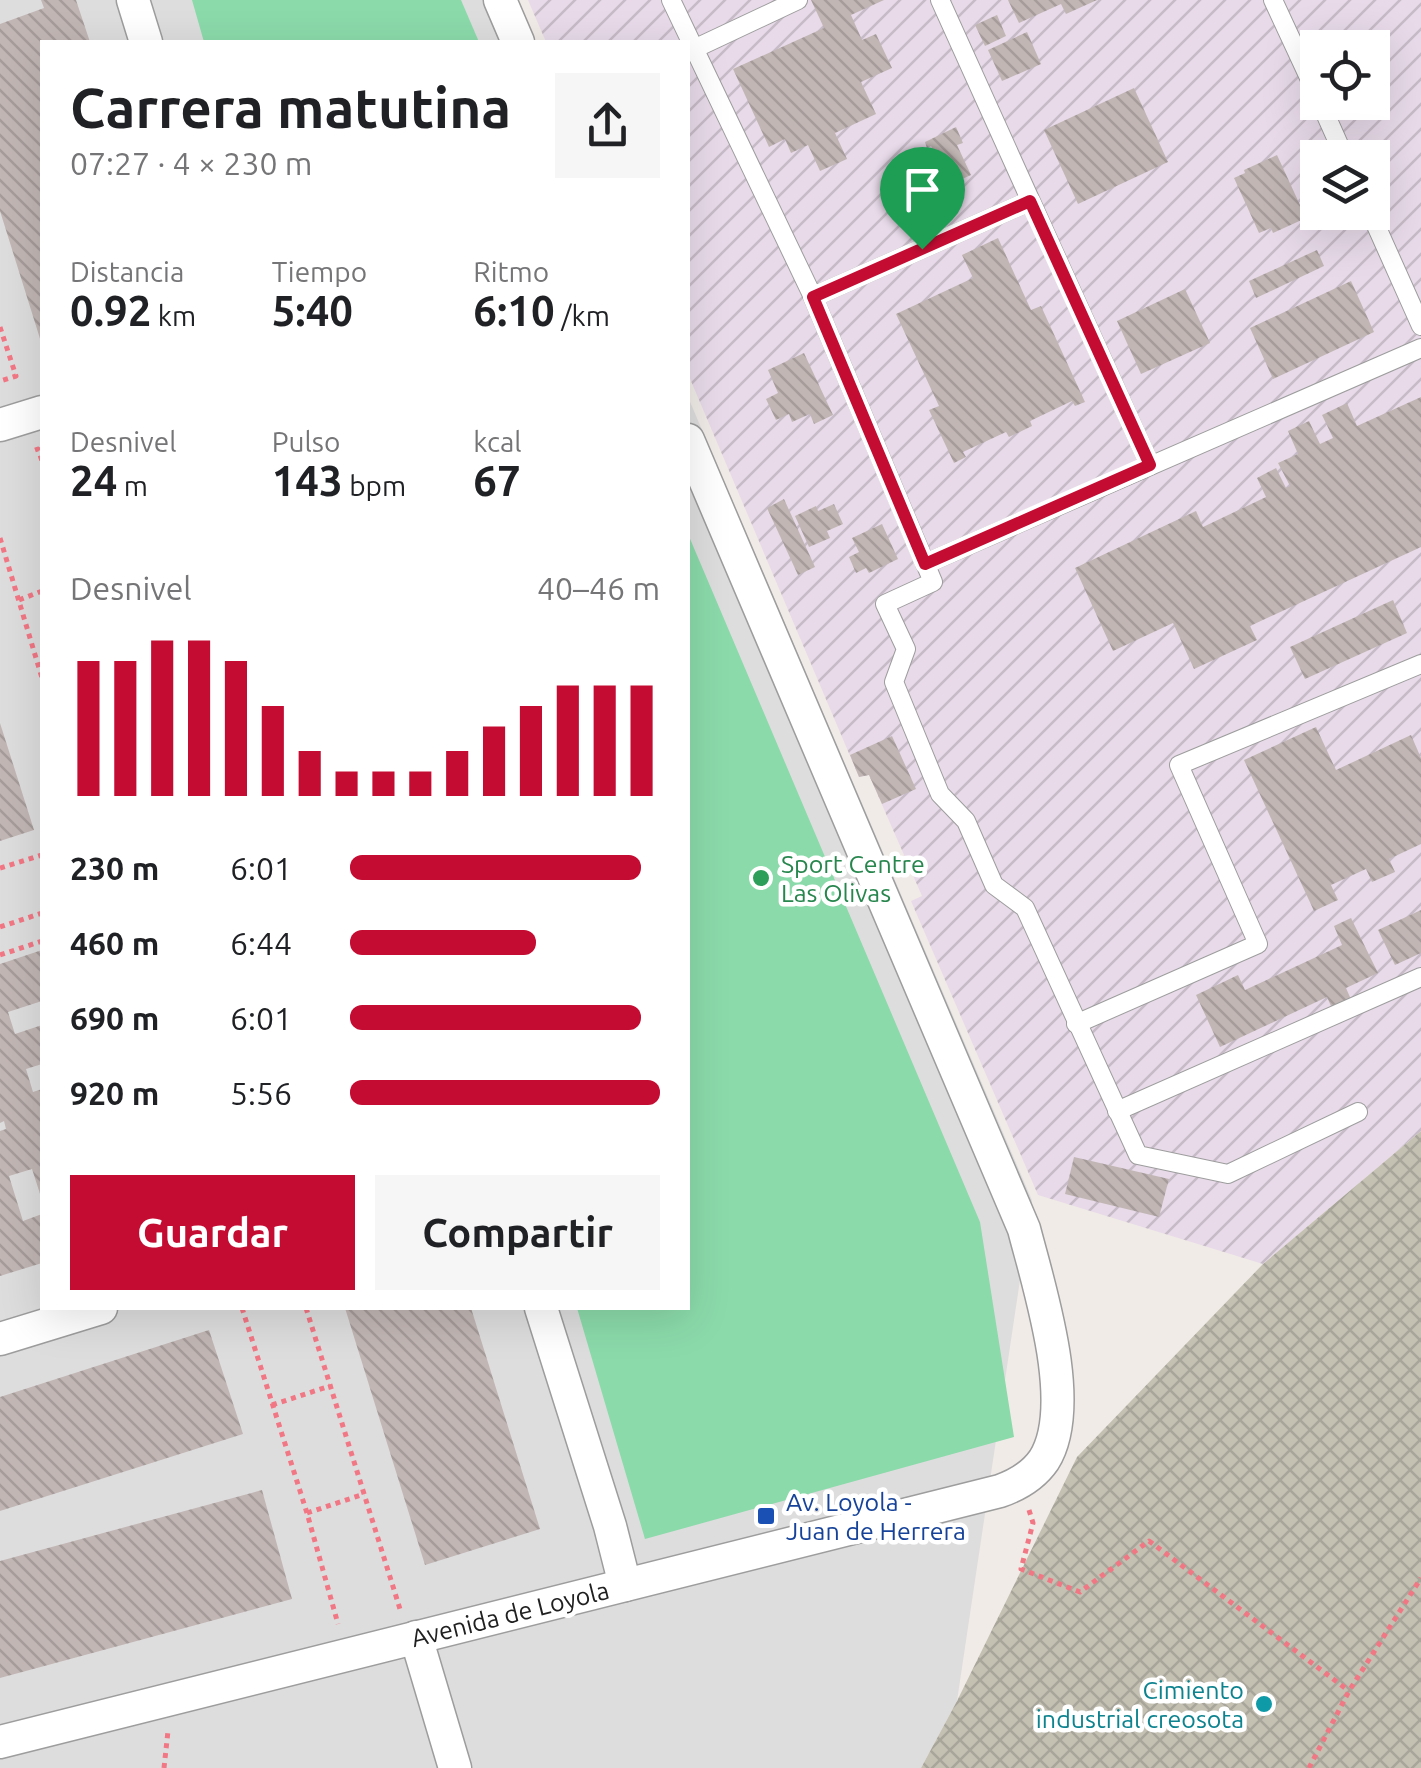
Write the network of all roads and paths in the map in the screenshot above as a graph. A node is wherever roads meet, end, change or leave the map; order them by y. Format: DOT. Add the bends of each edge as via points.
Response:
graph roads {
  1 [pos="133,0"];
  2 [pos="500,0"];
  3 [pos="672,0"];
  4 [pos="798,0"];
  5 [pos="940,0"];
  6 [pos="1273,0"];
  7 [pos="145,40"];
  8 [pos="517,40"];
  9 [pos="696,48"];
  10 [pos="1300,59"];
  11 [pos="1030,201"];
  12 [pos="1378,230"];
  13 [pos="813,297"];
  14 [pos="1421,326"];
  15 [pos="0,327"];
  16 [pos="1421,348"];
  17 [pos="0,381"];
  18 [pos="40,413"];
  19 [pos="0,425"];
  20 [pos="690,445"];
  21 [pos="23,454"];
  22 [pos="40,456"];
  23 [pos="1150,465"];
  24 [pos="0,538"];
  25 [pos="925,564"];
  26 [pos="40,592"];
  27 [pos="19,600"];
  28 [pos="1421,664"];
  29 [pos="40,671"];
  30 [pos="40,856"];
  31 [pos="0,868"];
  32 [pos="40,914"];
  33 [pos="0,927"];
  34 [pos="40,943"];
  35 [pos="0,955"];
  36 [pos="1421,977"];
  37 [pos="1076,1024"];
  38 [pos="1117,1111"];
  39 [pos="1358,1112"];
  40 [pos="94,1310"];
  41 [pos="243,1310"];
  42 [pos="307,1310"];
  43 [pos="542,1310"];
  44 [pos="0,1339"];
  45 [pos="330,1386"];
  46 [pos="272,1405"];
  47 [pos="1020,1484"];
  48 [pos="364,1494"];
  49 [pos="308,1513"];
  50 [pos="1421,1578"];
  51 [pos="625,1585"];
  52 [pos="352,1621"];
  53 [pos="408,1624"];
  54 [pos="1349,1691"];
  55 [pos="0,1742"];
  56 [pos="455,1768"];
  57 [pos="1309,1768"];
  1 -- 7 [label="street"];
  2 -- 8 [label="street"];
  3 -- 9 [label="lane"];
  4 -- 9 [label="lane"];
  5 -- 11 [label="lane"];
  6 -- 10 [label="lane"];
  9 -- 13 [label="lane"];
  11 -- 13 [label="lane"];
  11 -- 23 [label="lane"];
  12 -- 14 [label="lane"];
  13 -- 25 [label="lane"];
  15 -- 17 [label="path" via="16,376"];
  16 -- 23 [label="lane"];
  18 -- 19 [label="street"];
  20 -- 47 [label="street" via="1024,1230 1055,1363 1056,1421 1043,1462"];
  21 -- 22 [label="path" via="38,449"];
  23 -- 25 [label="lane"];
  24 -- 27 [label="path"];
  25 -- 37 [label="lane" via="934,582 885,604 906,649 894,682 940,794 966,820 994,885 1025,908"];
  26 -- 27 [label="path"];
  27 -- 29 [label="path"];
  28 -- 37 [label="lane" via="1179,765 1258,944"];
  30 -- 31 [label="path"];
  32 -- 33 [label="path"];
  34 -- 35 [label="path"];
  36 -- 38 [label="lane"];
  37 -- 38 [label="lane"];
  38 -- 39 [label="lane" via="1138,1155 1228,1174"];
  40 -- 44 [label="street"];
  41 -- 46 [label="path"];
  42 -- 45 [label="path"];
  43 -- 51 [label="street"];
  45 -- 46 [label="path"];
  45 -- 48 [label="path"];
  46 -- 49 [label="path"];
  47 -- 51 [label="street, Avenida de Loyola"];
  47 -- 54 [label="path" via="1033,1523 1022,1569 1080,1592 1150,1541"];
  48 -- 49 [label="path"];
  48 -- 53 [label="path"];
  49 -- 52 [label="path" via="337,1625"];
  50 -- 54 [label="path"];
  51 -- 53 [label="street, Avenida de Loyola"];
  53 -- 55 [label="street, Avenida de Loyola"];
  53 -- 56 [label="street"];
  54 -- 57 [label="path"];
}
